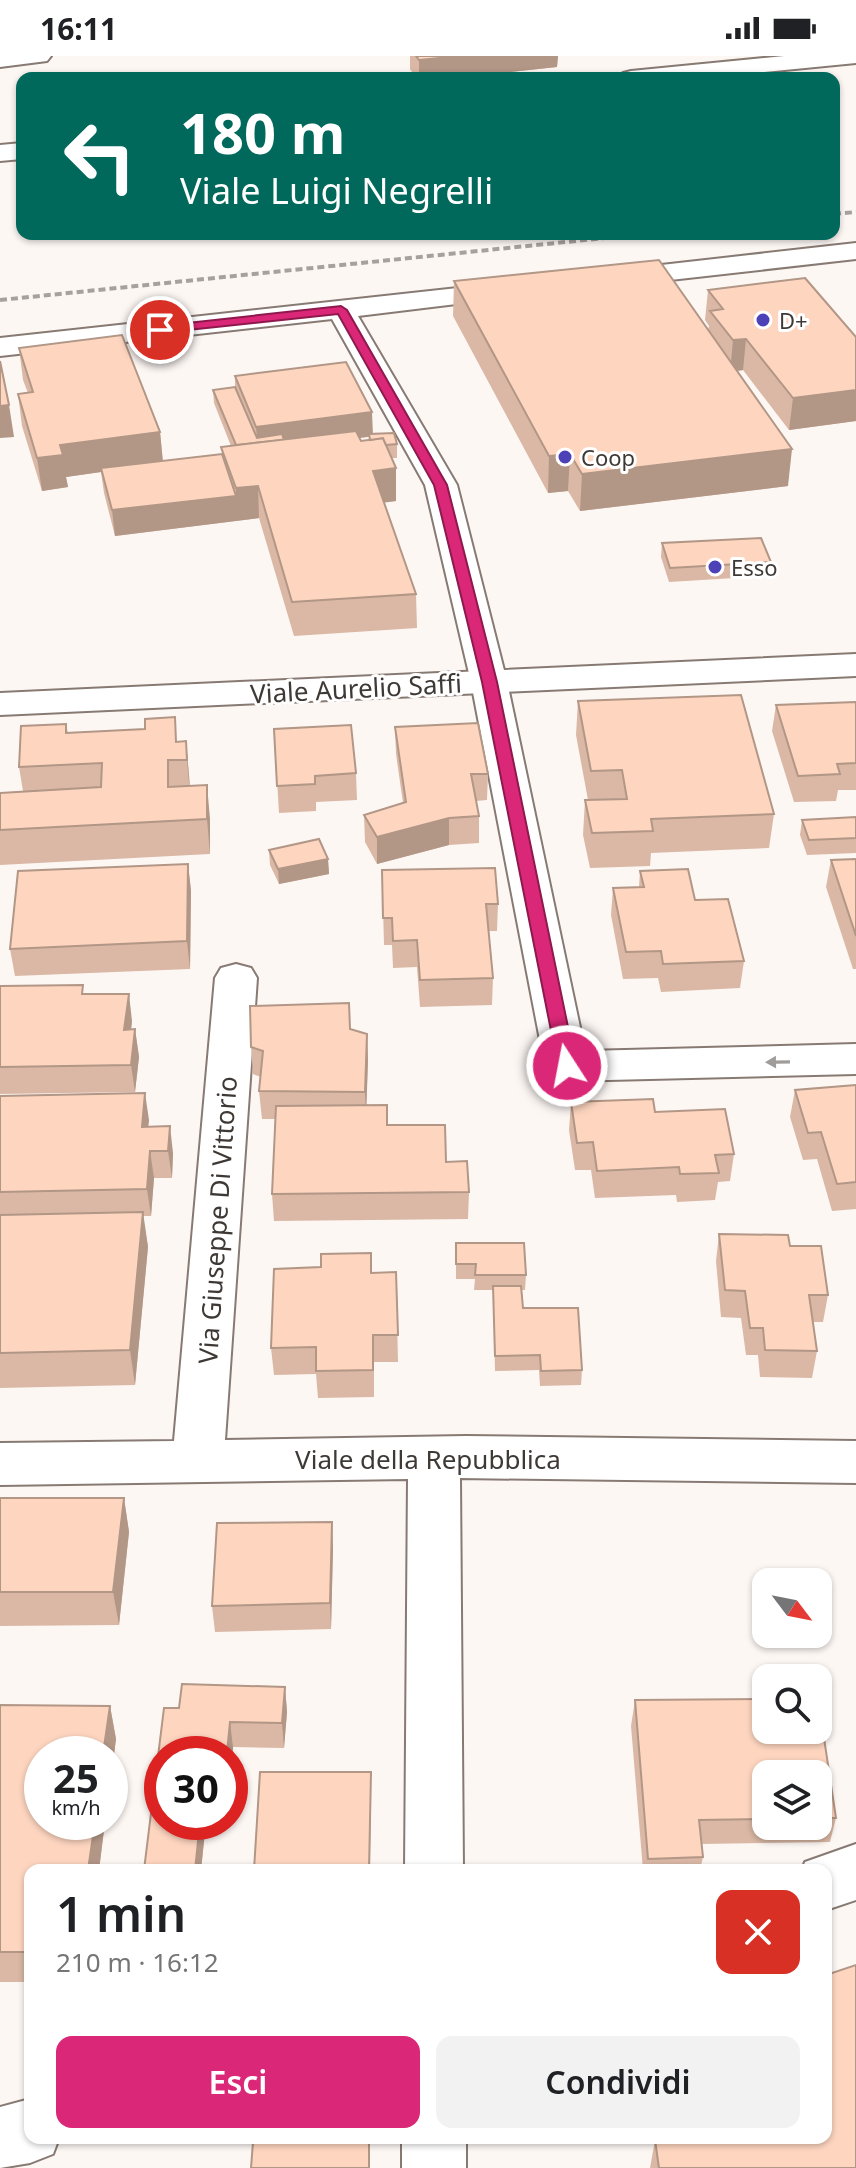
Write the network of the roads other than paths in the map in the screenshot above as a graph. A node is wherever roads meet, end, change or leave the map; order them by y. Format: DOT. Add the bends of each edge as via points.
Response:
graph roads {
  1 [pos="39,56"];
  2 [pos="855,56"];
  3 [pos="0,60"];
  4 [pos="692,72"];
  5 [pos="856,251"];
  6 [pos="575,283"];
  7 [pos="544,287"];
  8 [pos="341,310"];
  9 [pos="0,347"];
  10 [pos="856,665"];
  11 [pos="489,682"];
  12 [pos="0,704"];
  13 [pos="236,978"];
  14 [pos="856,1059"];
  15 [pos="434,1458"];
  16 [pos="198,1462"];
  17 [pos="856,1462"];
  18 [pos="0,1464"];
  19 [pos="434,1864"];
  20 [pos="856,1872"];
  21 [pos="832,1880"];
  22 [pos="24,2133"];
  23 [pos="0,2139"];
  24 [pos="434,2144"];
  25 [pos="434,2168"];
  1 -- 3 [label="street"];
  2 -- 4 [label="street"];
  5 -- 6 [label="street"];
  7 -- 8 [label="street"];
  8 -- 9 [label="street"];
  8 -- 11 [label="street" via="441,485"];
  10 -- 11 [label="street, Viale Aurelio Saffi"];
  11 -- 12 [label="street, Viale Aurelio Saffi"];
  14 -- 11 [label="street, one-way" via="567,1066"];
  13 -- 16 [label="street, Via Giuseppe Di Vittorio"];
  15 -- 16 [label="street, Viale della Repubblica"];
  15 -- 17 [label="street, Viale della Repubblica"];
  15 -- 19 [label="street"];
  16 -- 18 [label="street, Viale della Repubblica"];
  20 -- 21 [label="street"];
  22 -- 23 [label="street"];
  24 -- 25 [label="street"];
}
